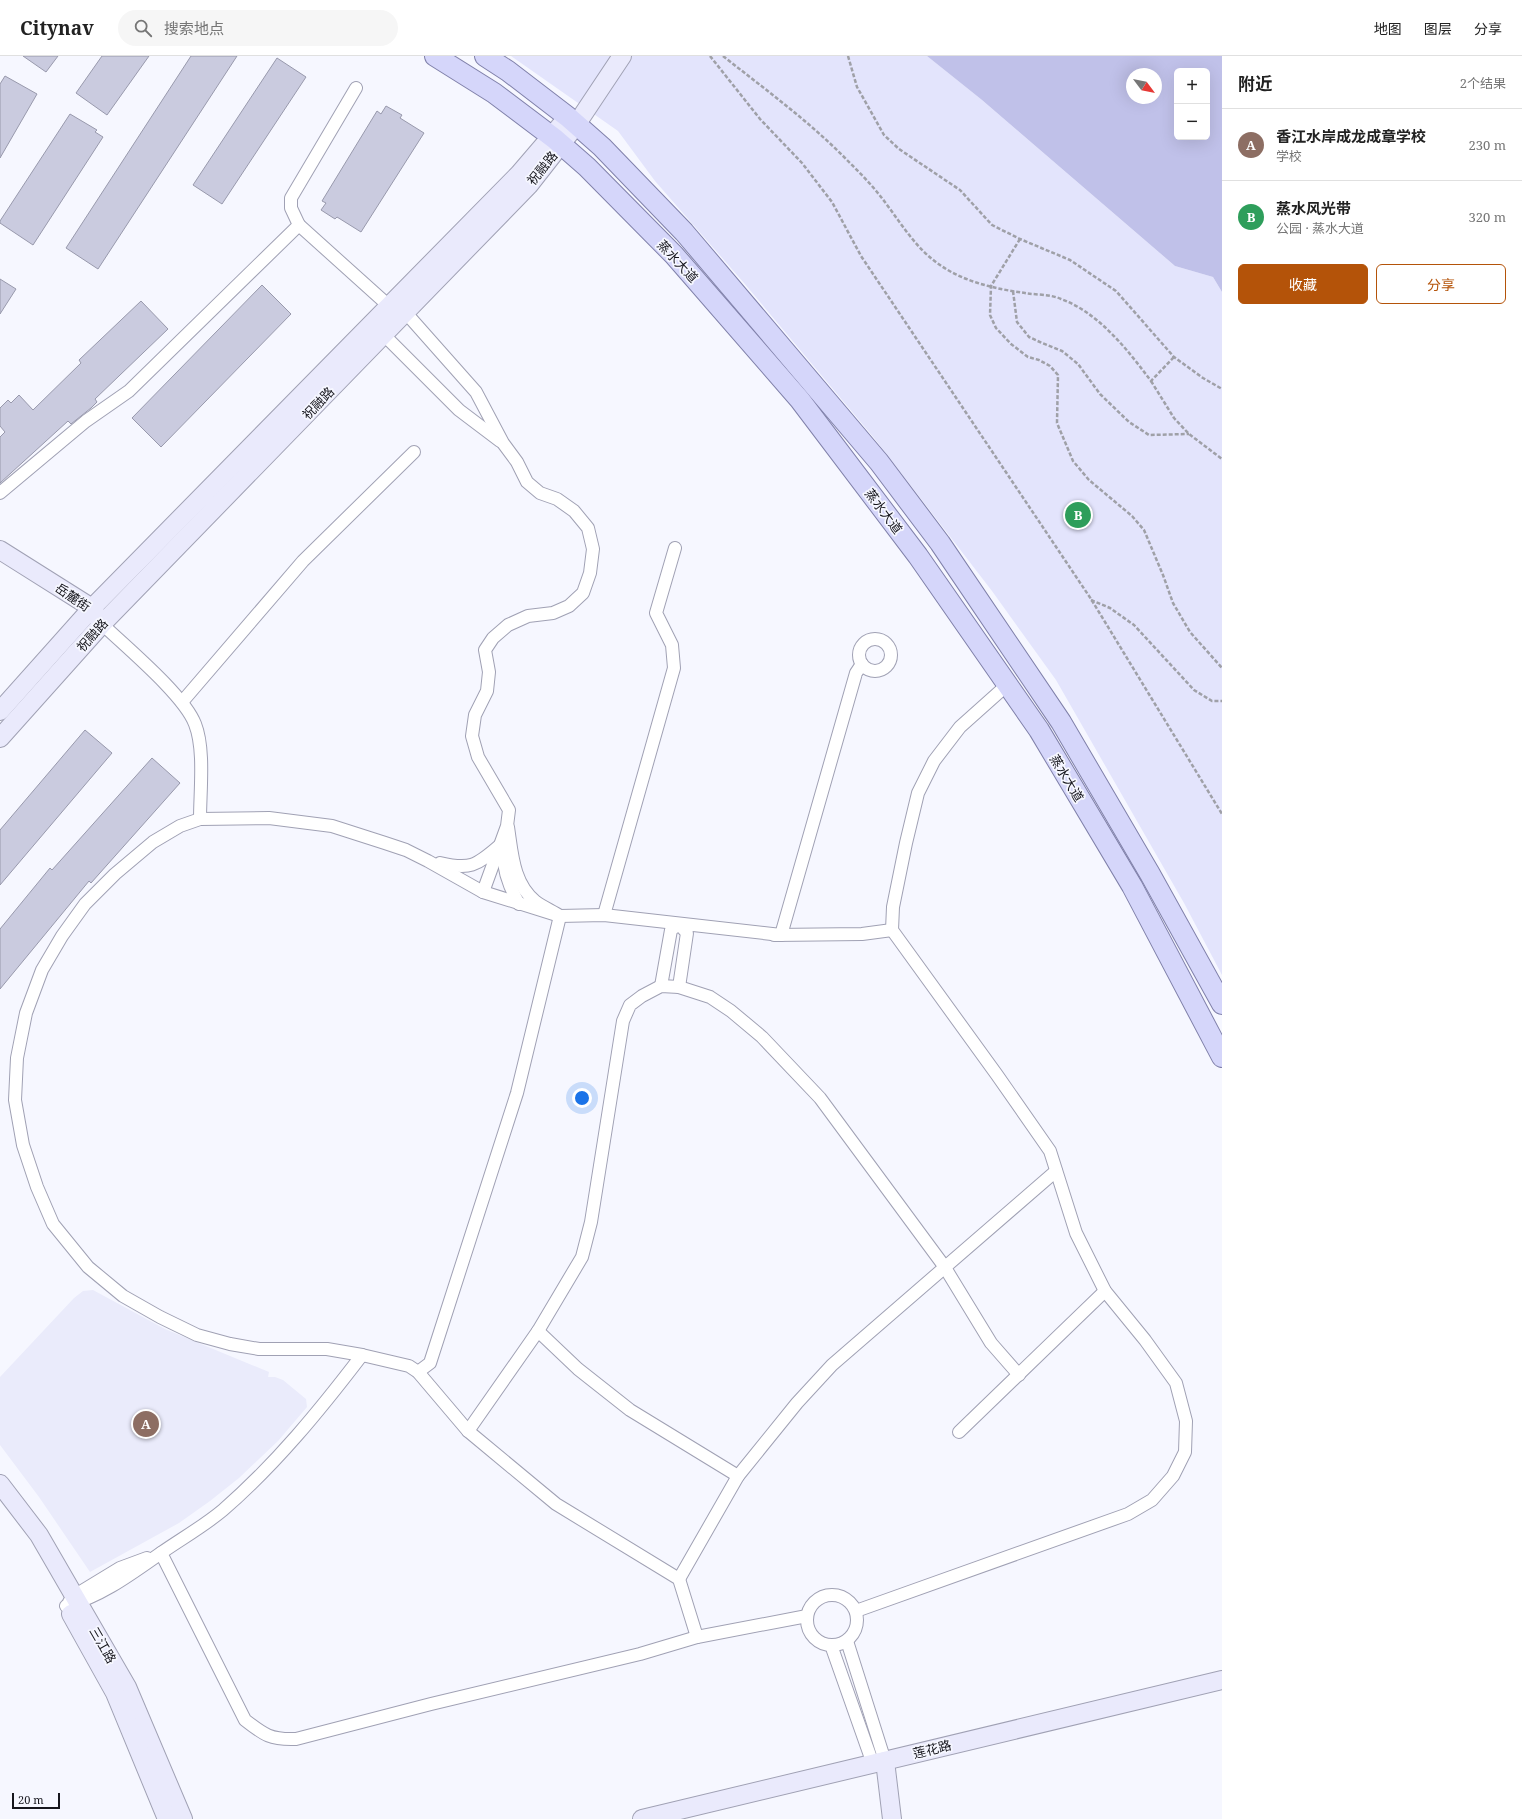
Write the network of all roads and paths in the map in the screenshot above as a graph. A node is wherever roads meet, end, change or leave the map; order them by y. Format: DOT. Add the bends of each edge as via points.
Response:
graph roads {
  1 [pos="435,56"];
  2 [pos="485,56"];
  3 [pos="610,56"];
  4 [pos="622,56"];
  5 [pos="710,56"];
  6 [pos="723,56"];
  7 [pos="848,56"];
  8 [pos="356,88"];
  9 [pos="572,121"];
  10 [pos="556,140"];
  11 [pos="299,225"];
  12 [pos="1020,239"];
  13 [pos="991,286"];
  14 [pos="1013,291"];
  15 [pos="389,306"];
  16 [pos="406,313"];
  17 [pos="384,335"];
  18 [pos="1174,357"];
  19 [pos="1151,381"];
  20 [pos="1222,389"];
  21 [pos="1189,434"];
  22 [pos="503,443"];
  23 [pos="414,452"];
  24 [pos="1222,459"];
  25 [pos="0,493"];
  26 [pos="676,548"];
  27 [pos="0,550"];
  28 [pos="0,562"];
  29 [pos="1091,599"];
  30 [pos="89,612"];
  31 [pos="102,624"];
  32 [pos="862,664"];
  33 [pos="1222,668"];
  34 [pos="1008,685"];
  35 [pos="182,702"];
  36 [pos="1222,702"];
  37 [pos="0,711"];
  38 [pos="0,738"];
  39 [pos="1222,814"];
  40 [pos="200,819"];
  41 [pos="508,826"];
  42 [pos="501,844"];
  43 [pos="428,861"];
  44 [pos="483,892"];
  45 [pos="519,904"];
  46 [pos="604,915"];
  47 [pos="560,916"];
  48 [pos="679,929"];
  49 [pos="892,930"];
  50 [pos="781,935"];
  51 [pos="661,986"];
  52 [pos="679,987"];
  53 [pos="1222,1004"];
  54 [pos="1222,1057"];
  55 [pos="1056,1170"];
  56 [pos="944,1266"];
  57 [pos="1105,1291"];
  58 [pos="538,1331"];
  59 [pos="362,1354"];
  60 [pos="418,1372"];
  61 [pos="1019,1375"];
  62 [pos="468,1431"];
  63 [pos="959,1432"];
  64 [pos="738,1476"];
  65 [pos="0,1484"];
  66 [pos="0,1502"];
  67 [pos="161,1553"];
  68 [pos="679,1579"];
  69 [pos="73,1601"];
  70 [pos="856,1611"];
  71 [pos="807,1616"];
  72 [pos="697,1637"];
  73 [pos="847,1641"];
  74 [pos="831,1645"];
  75 [pos="1222,1680"];
  76 [pos="1222,1689"];
  77 [pos="880,1767"];
  78 [pos="167,1819"];
  79 [pos="184,1819"];
  80 [pos="642,1819"];
  81 [pos="689,1819"];
  82 [pos="882,1819"];
  83 [pos="892,1819"];
  1 -- 10 [label="main road, 蒸水大道" via="494,93"];
  2 -- 9 [label="main road, 蒸水大道"];
  3 -- 9 [label="main road, 祝融路"];
  4 -- 9 [label="main road, 祝融路"];
  5 -- 29 [label="path" via="760,119 802,163 832,202 861,256"];
  6 -- 13 [label="path" via="804,120 848,160 915,241 939,265 964,278"];
  7 -- 12 [label="path" via="857,87 884,135 960,190 992,225"];
  8 -- 11 [label="street" via="291,198 290,208"];
  9 -- 10 [label="main road, 祝融路"];
  9 -- 53 [label="main road, 蒸水大道" via="602,147 684,232 879,462 940,543 1061,722"];
  10 -- 15 [label="main road, 祝融路"];
  10 -- 16 [label="main road, 祝融路" via="529,185"];
  10 -- 34 [label="main road, 蒸水大道" via="587,167 674,255 800,400 918,556"];
  11 -- 15 [label="street"];
  11 -- 25 [label="street" via="129,390 86,421"];
  12 -- 13 [label="path"];
  12 -- 18 [label="path" via="1070,260 1116,291"];
  13 -- 14 [label="path"];
  13 -- 33 [label="path" via="990,315 996,328 1028,357 1050,366 1058,375 1057,423 1073,461 1089,480 1132,516 1144,530 1173,603 1190,632"];
  14 -- 19 [label="path" via="1060,298 1081,309 1099,322"];
  14 -- 21 [label="path" via="1017,322 1029,337 1062,351 1078,364 1100,394 1129,422 1149,435"];
  15 -- 30 [label="main road, 祝融路"];
  16 -- 17 [label="main road, 祝融路"];
  16 -- 22 [label="street" via="476,392"];
  17 -- 22 [label="street" via="459,410"];
  17 -- 31 [label="main road, 祝融路"];
  18 -- 19 [label="path"];
  18 -- 20 [label="path"];
  19 -- 21 [label="path" via="1174,418"];
  21 -- 24 [label="path"];
  22 -- 41 [label="street" via="528,482 540,493 556,499 574,512 588,528 593,549 590,573 583,593 569,606 553,613 528,616 508,625 493,638 485,650 489,672 487,691 475,715 472,736 478,757 509,810"];
  23 -- 35 [label="street" via="303,561"];
  26 -- 46 [label="street" via="656,613 672,645 674,668"];
  27 -- 30 [label="main road, 岳麓街"];
  28 -- 30 [label="main road, 岳麓街"];
  29 -- 36 [label="path" via="1110,608 1134,625 1194,690 1212,701"];
  29 -- 39 [label="path"];
  30 -- 31 [label="main road, 岳麓街"];
  30 -- 37 [label="main road, 祝融路"];
  31 -- 35 [label="street"];
  31 -- 38 [label="main road, 祝融路"];
  32 -- 50 [label="street" via="856,673"];
  34 -- 49 [label="street" via="960,727 934,761 918,793 893,907"];
  34 -- 54 [label="main road, 蒸水大道" via="1039,730 1132,886"];
  35 -- 40 [label="street" via="195,724 200,746"];
  40 -- 43 [label="street" via="269,818 332,826 406,850"];
  40 -- 59 [label="street" via="180,826 153,842 115,874 85,904 42,970 26,1013 17,1058 15,1100 23,1145 53,1224 88,1267 123,1296 197,1335 230,1344 259,1349 327,1349"];
  41 -- 42 [label="street"];
  41 -- 45 [label="street" via="503,851 504,865 511,890"];
  41 -- 47 [label="street" via="513,863 519,879 536,902"];
  42 -- 43 [label="street" via="472,866 458,867"];
  42 -- 44 [label="street"];
  43 -- 44 [label="street"];
  44 -- 45 [label="street"];
  45 -- 47 [label="street"];
  46 -- 47 [label="street"];
  46 -- 48 [label="street"];
  47 -- 60 [label="street" via="516,1093 430,1364"];
  48 -- 50 [label="street" via="729,936"];
  48 -- 51 [label="street"];
  48 -- 52 [label="street"];
  49 -- 50 [label="street" via="862,934"];
  49 -- 55 [label="street" via="1050,1151"];
  51 -- 52 [label="street"];
  51 -- 58 [label="street" via="630,1006 623,1022 591,1222 582,1257"];
  52 -- 56 [label="street" via="710,997 731,1011 762,1037 815,1092"];
  55 -- 56 [label="street"];
  55 -- 57 [label="street" via="1076,1233"];
  56 -- 61 [label="street" via="991,1343"];
  56 -- 64 [label="street" via="832,1366 797,1403"];
  57 -- 61 [label="street"];
  57 -- 70 [label="street" via="1176,1383 1186,1421 1185,1452 1173,1476 1152,1500 1128,1514"];
  58 -- 62 [label="street"];
  58 -- 64 [label="street" via="578,1369 630,1410"];
  59 -- 60 [label="street" via="409,1366"];
  59 -- 67 [label="street" via="303,1430 272,1463 222,1510"];
  60 -- 62 [label="street"];
  61 -- 63 [label="street"];
  62 -- 68 [label="street" via="556,1504"];
  64 -- 68 [label="street"];
  65 -- 69 [label="main road, 三江路" via="39,1535"];
  66 -- 69 [label="main road, 三江路"];
  67 -- 69 [label="street" via="109,1588"];
  67 -- 72 [label="street" via="245,1720 261,1732 279,1740 296,1739 640,1654"];
  68 -- 72 [label="street"];
  69 -- 78 [label="main road, 三江路" via="115,1693"];
  69 -- 79 [label="main road, 三江路" via="127,1687"];
  70 -- 71 [label="street" via="846,1598 829,1594 814,1602"];
  70 -- 73 [label="street" via="857,1627"];
  71 -- 72 [label="street"];
  71 -- 74 [label="street" via="810,1633 823,1644"];
  73 -- 74 [label="street"];
  73 -- 77 [label="street"];
  74 -- 77 [label="street"];
  75 -- 77 [label="main road, 莲花路"];
  76 -- 77 [label="main road, 莲花路"];
  77 -- 80 [label="main road, 莲花路"];
  77 -- 81 [label="main road, 莲花路"];
  77 -- 82 [label="main road"];
  77 -- 83 [label="main road"];
}
